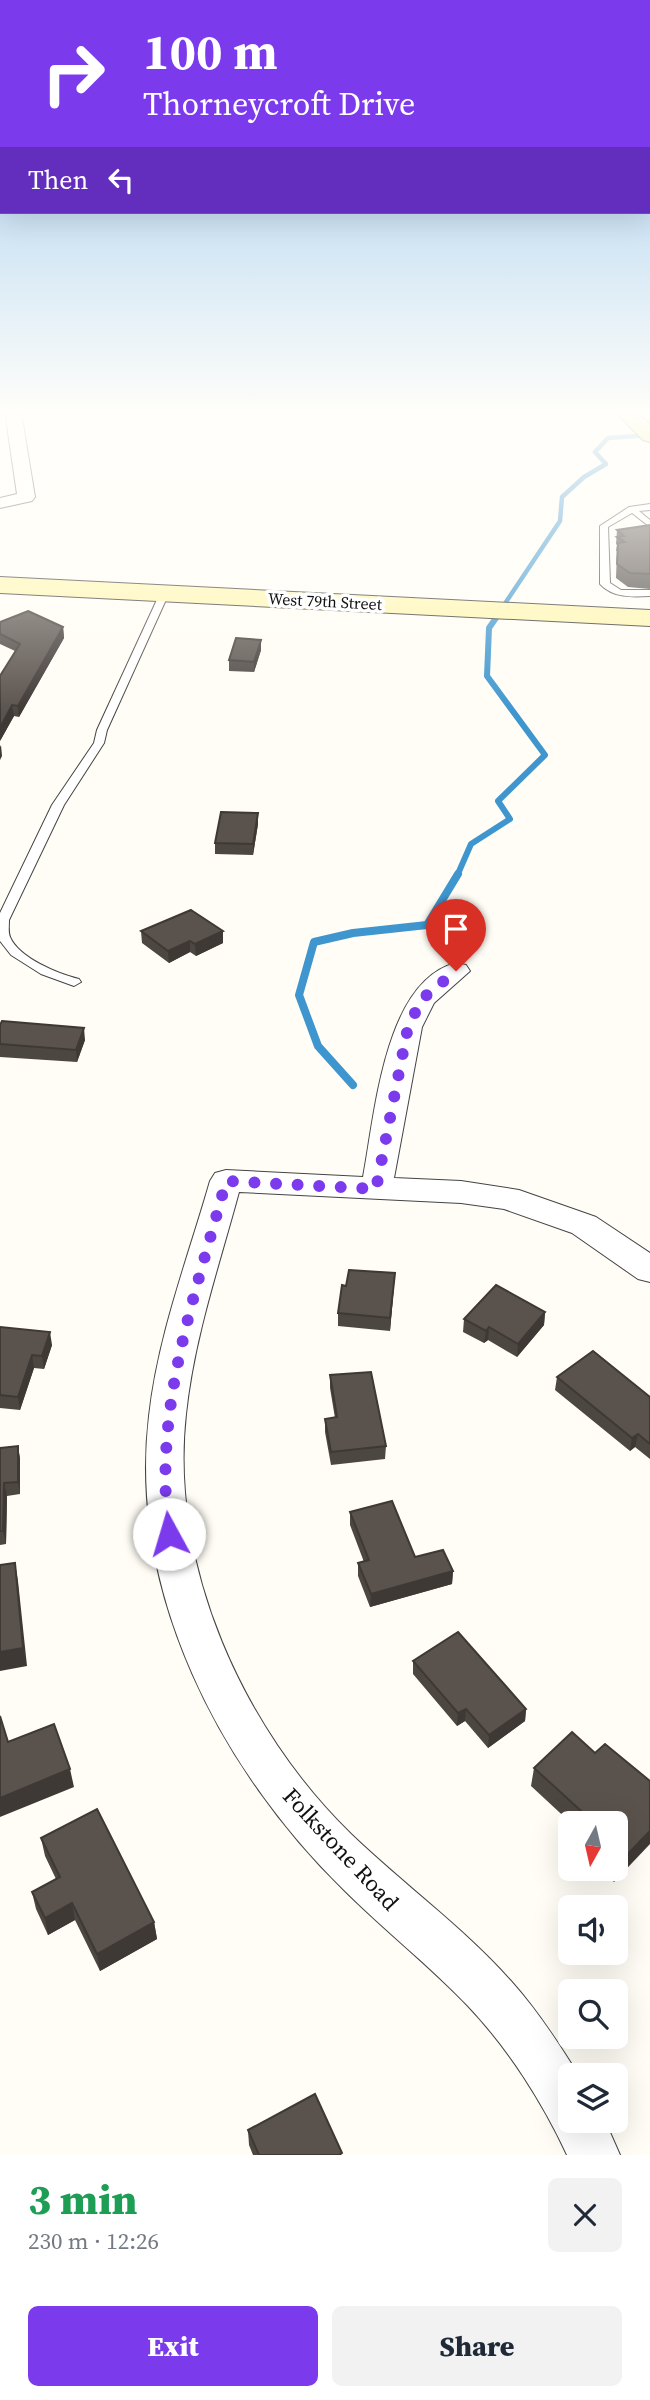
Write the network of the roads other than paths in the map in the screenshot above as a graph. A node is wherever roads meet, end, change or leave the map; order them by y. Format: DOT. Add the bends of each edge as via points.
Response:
graph roads {
  1 [pos="626,513"];
  2 [pos="636,513"];
  3 [pos="650,524"];
  4 [pos="0,584"];
  5 [pos="164,593"];
  6 [pos="650,600"];
  7 [pos="456,971"];
  8 [pos="75,982"];
  9 [pos="376,1189"];
  10 [pos="650,1270"];
  11 [pos="558,2088"];
  12 [pos="584,2133"];
  13 [pos="594,2155"];
  1 -- 6 [label="lane" via="604,526 606,584 609,589"];
  2 -- 3 [label="lane"];
  4 -- 5 [label="main road, West 79th Street"];
  5 -- 6 [label="main road, West 79th Street" via="531,611"];
  5 -- 8 [label="lane" via="99,743 58,805 3,920 4,937 14,949 54,978"];
  7 -- 9 [label="street" via="422,999 408,1027"];
  9 -- 10 [label="street" via="469,1193 534,1205 584,1225"];
  9 -- 11 [label="street, Folkstone Road" via="226,1181 174,1374 164,1449 169,1534 196,1635 241,1726 289,1796 334,1849 493,1997"];
  12 -- 13 [label="street"];
}
